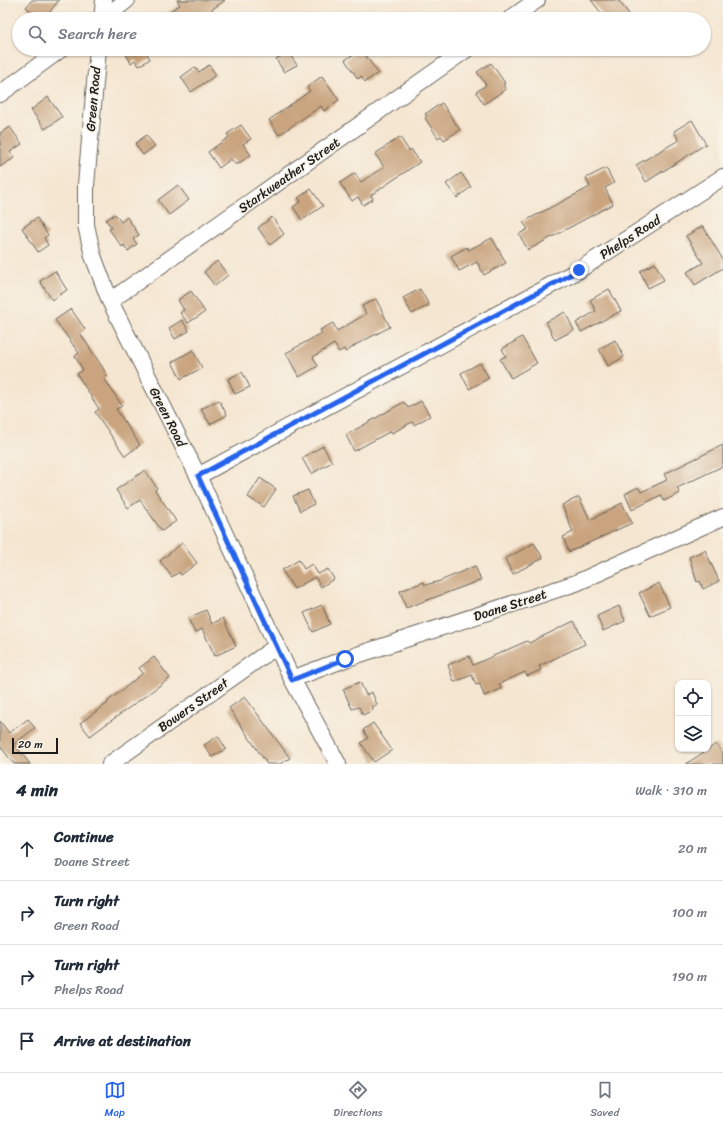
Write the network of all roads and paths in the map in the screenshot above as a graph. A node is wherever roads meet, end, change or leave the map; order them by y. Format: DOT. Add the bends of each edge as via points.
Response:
graph roads {
  1 [pos="104,0"];
  2 [pos="127,0"];
  3 [pos="537,0"];
  4 [pos="103,12"];
  5 [pos="112,12"];
  6 [pos="520,12"];
  7 [pos="52,56"];
  8 [pos="97,56"];
  9 [pos="457,56"];
  10 [pos="0,94"];
  11 [pos="723,177"];
  12 [pos="110,301"];
  13 [pos="198,476"];
  14 [pos="723,517"];
  15 [pos="277,646"];
  16 [pos="292,680"];
  17 [pos="110,764"];
  18 [pos="338,764"];
  1 -- 4 [label="street"];
  2 -- 5 [label="street"];
  3 -- 6 [label="street"];
  7 -- 10 [label="street"];
  8 -- 12 [label="street, Green Road" via="86,185 86,225 92,256"];
  9 -- 12 [label="street, Starkweather Street"];
  11 -- 13 [label="street, Phelps Road" via="579,270"];
  12 -- 13 [label="street, Green Road"];
  13 -- 15 [label="street, Green Road"];
  14 -- 16 [label="street, Doane Street" via="576,583 345,659"];
  15 -- 16 [label="street, Green Road"];
  15 -- 17 [label="street, Bowers Street"];
  16 -- 18 [label="street, Green Road"];
}
